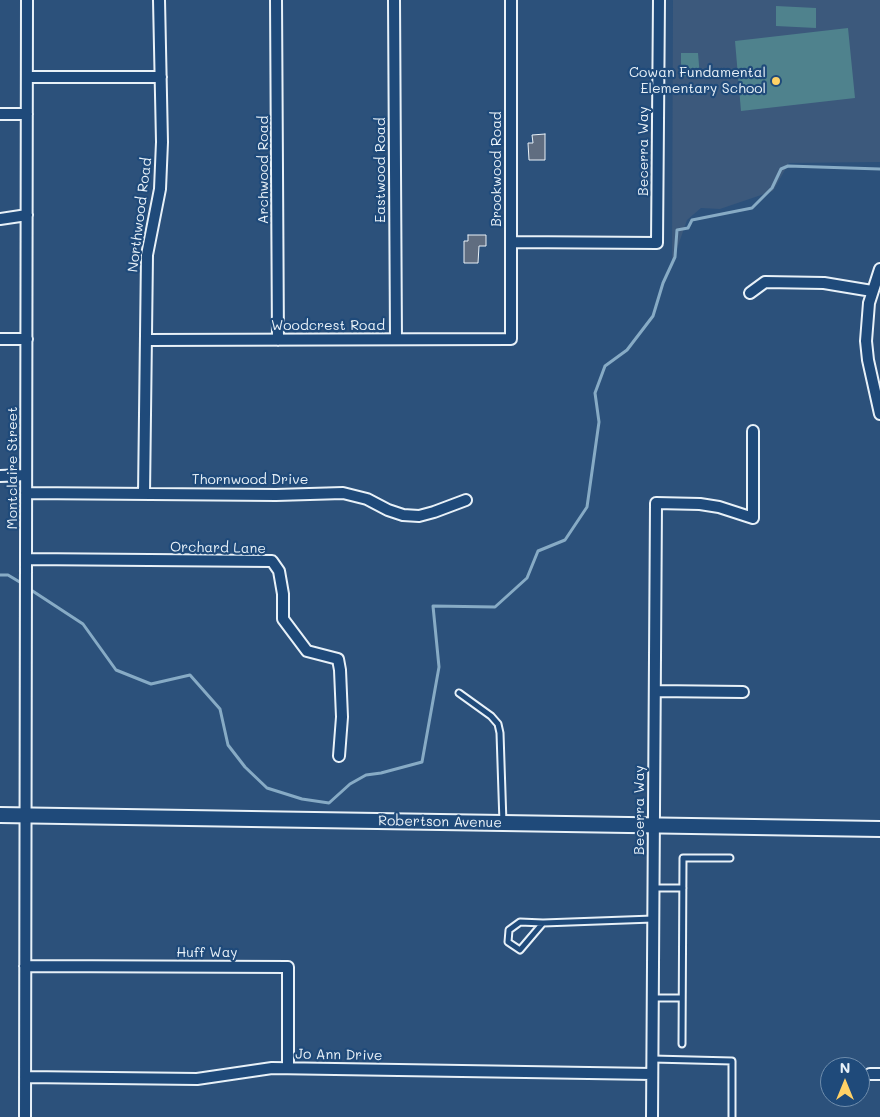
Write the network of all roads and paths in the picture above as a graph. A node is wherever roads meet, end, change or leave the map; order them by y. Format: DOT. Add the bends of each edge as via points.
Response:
graph roads {
  1 [pos="27,0"];
  2 [pos="159,0"];
  3 [pos="276,0"];
  4 [pos="394,0"];
  5 [pos="511,0"];
  6 [pos="659,0"];
  7 [pos="27,77"];
  8 [pos="161,77"];
  9 [pos="0,114"];
  10 [pos="27,114"];
  11 [pos="27,215"];
  12 [pos="0,219"];
  13 [pos="511,242"];
  14 [pos="880,269"];
  15 [pos="872,291"];
  16 [pos="750,293"];
  17 [pos="0,339"];
  18 [pos="27,339"];
  19 [pos="511,339"];
  20 [pos="146,340"];
  21 [pos="278,340"];
  22 [pos="396,340"];
  23 [pos="880,414"];
  24 [pos="753,431"];
  25 [pos="0,476"];
  26 [pos="26,476"];
  27 [pos="26,493"];
  28 [pos="144,494"];
  29 [pos="466,500"];
  30 [pos="26,560"];
  31 [pos="655,691"];
  32 [pos="743,692"];
  33 [pos="459,693"];
  34 [pos="339,756"];
  35 [pos="0,816"];
  36 [pos="26,816"];
  37 [pos="503,823"];
  38 [pos="654,826"];
  39 [pos="880,829"];
  40 [pos="730,858"];
  41 [pos="654,888"];
  42 [pos="683,888"];
  43 [pos="653,919"];
  44 [pos="543,923"];
  45 [pos="25,966"];
  46 [pos="653,998"];
  47 [pos="682,998"];
  48 [pos="682,1044"];
  49 [pos="652,1060"];
  50 [pos="288,1068"];
  51 [pos="652,1074"];
  52 [pos="25,1077"];
  53 [pos="25,1117"];
  54 [pos="652,1117"];
  55 [pos="732,1117"];
  1 -- 7 [label="street, Montclaire Street"];
  2 -- 8 [label="street, Northwood Road"];
  3 -- 21 [label="street, Archwood Road"];
  4 -- 22 [label="street, Eastwood Road"];
  5 -- 13 [label="street, Brookwood Road"];
  6 -- 13 [label="street, Becerra Way" via="657,243"];
  7 -- 8 [label="street"];
  7 -- 10 [label="street, Montclaire Street"];
  8 -- 20 [label="street, Northwood Road" via="160,189 147,256"];
  9 -- 10 [label="street"];
  10 -- 11 [label="street, Montclaire Street"];
  11 -- 12 [label="street"];
  11 -- 18 [label="street, Montclaire Street"];
  13 -- 19 [label="street, Brookwood Road"];
  14 -- 15 [label="street"];
  15 -- 16 [label="street" via="824,283 765,282"];
  15 -- 23 [label="street" via="866,341"];
  17 -- 18 [label="street"];
  18 -- 26 [label="street, Montclaire Street"];
  19 -- 22 [label="street, Woodcrest Road"];
  20 -- 21 [label="street, Woodcrest Road"];
  20 -- 28 [label="street, Northwood Road"];
  21 -- 22 [label="street, Woodcrest Road"];
  24 -- 31 [label="street, Becerra Way" via="753,518 700,504 656,503"];
  25 -- 26 [label="street"];
  26 -- 27 [label="street, Montclaire Street"];
  27 -- 28 [label="street, Thornwood Drive"];
  27 -- 30 [label="street, Montclaire Street"];
  28 -- 29 [label="street, Thornwood Drive" via="343,493 367,499 403,515 419,516"];
  30 -- 34 [label="street, Orchard Lane" via="272,561 279,571 283,619 307,650 338,659 342,717"];
  30 -- 36 [label="street, Montclaire Street"];
  31 -- 32 [label="street"];
  31 -- 38 [label="street, Becerra Way"];
  33 -- 37 [label="lane" via="498,724"];
  35 -- 36 [label="street, Robertson Avenue"];
  36 -- 37 [label="street, Robertson Avenue"];
  36 -- 45 [label="street, Montclaire Street"];
  37 -- 38 [label="street, Robertson Avenue"];
  38 -- 39 [label="street, Robertson Avenue"];
  38 -- 41 [label="street, Becerra Way"];
  40 -- 42 [label="lane" via="683,858"];
  41 -- 42 [label="lane"];
  41 -- 43 [label="street, Becerra Way"];
  42 -- 47 [label="lane"];
  43 -- 44 [label="lane"];
  43 -- 46 [label="street, Becerra Way"];
  44 -- 44 [label="lane" via="520,950 508,942 509,930 520,922"];
  45 -- 50 [label="street, Huff Way" via="288,967"];
  45 -- 52 [label="street, Montclaire Street"];
  46 -- 47 [label="lane"];
  46 -- 49 [label="street, Becerra Way"];
  47 -- 48 [label="lane"];
  49 -- 51 [label="street, Becerra Way"];
  49 -- 55 [label="lane" via="732,1061"];
  50 -- 51 [label="street, Jo Ann Drive"];
  50 -- 52 [label="street, Jo Ann Drive" via="197,1079"];
  51 -- 54 [label="street, Becerra Way"];
  52 -- 53 [label="street, Montclaire Street"];
}
